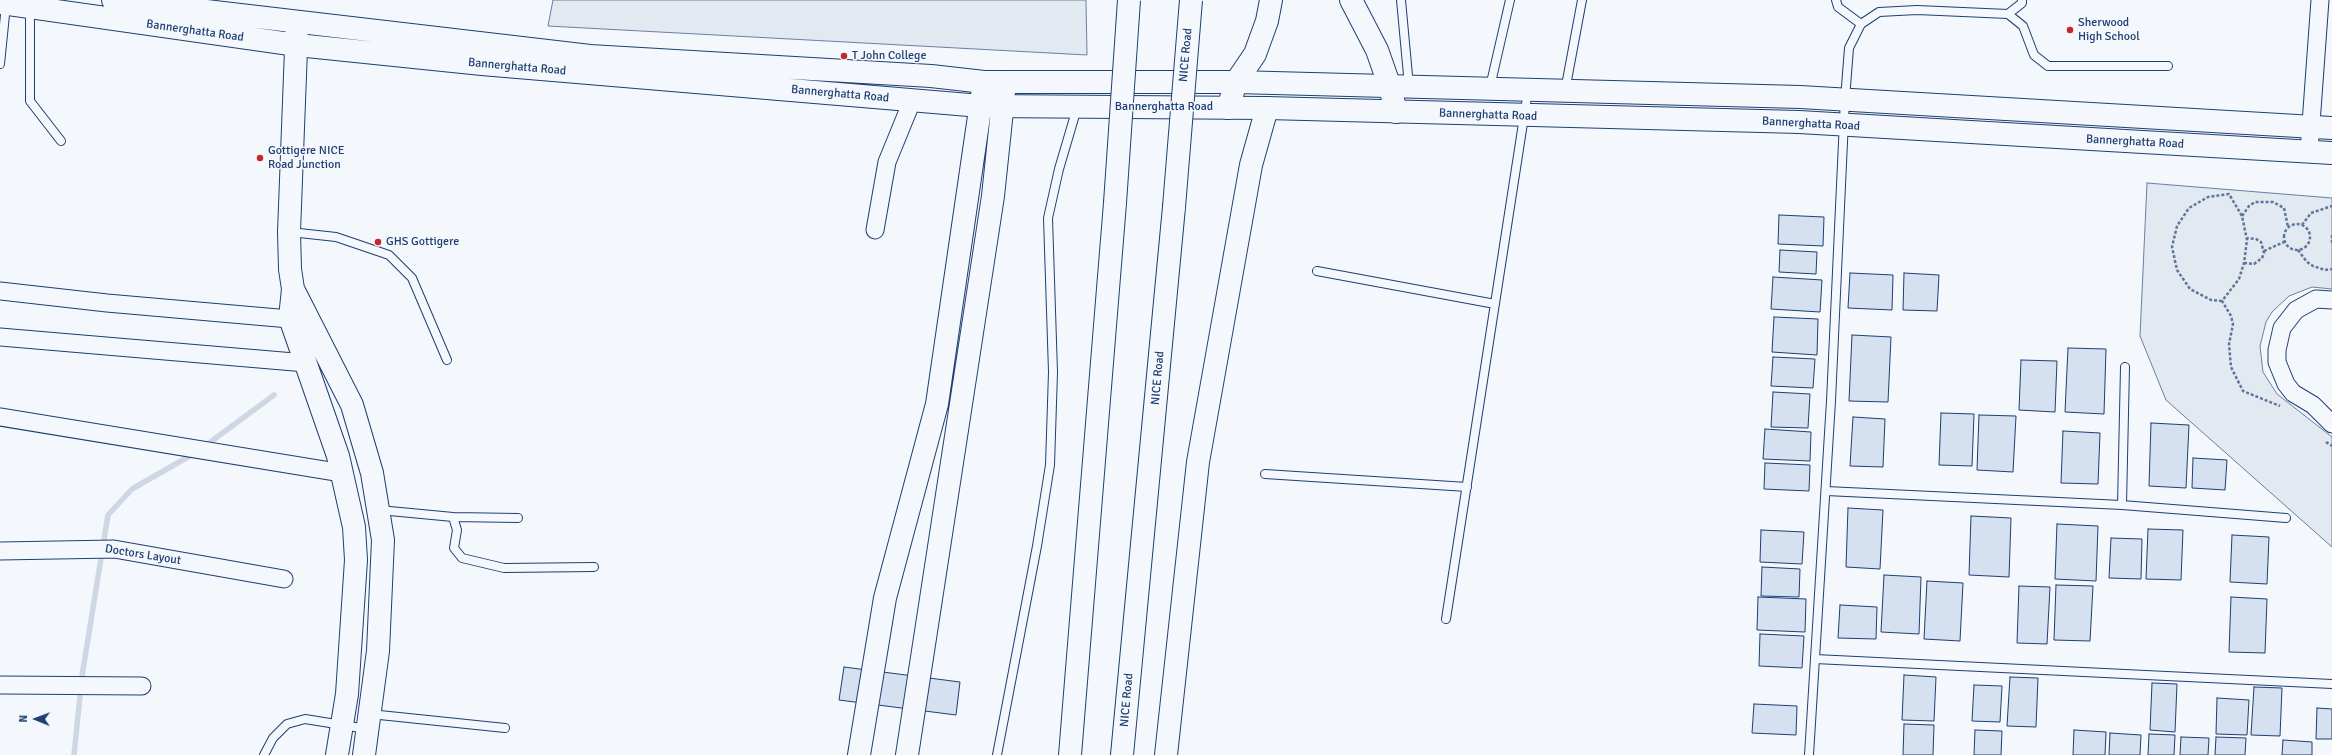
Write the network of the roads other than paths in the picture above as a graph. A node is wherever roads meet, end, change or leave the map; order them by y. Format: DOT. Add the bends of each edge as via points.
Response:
graph roads {
  1 [pos="113,0"];
  2 [pos="1129,0"];
  3 [pos="1191,0"];
  4 [pos="1271,0"];
  5 [pos="1351,0"];
  6 [pos="1407,0"];
  7 [pos="1510,0"];
  8 [pos="1582,0"];
  9 [pos="1836,0"];
  10 [pos="2022,0"];
  11 [pos="2320,0"];
  12 [pos="3,3"];
  13 [pos="1402,4"];
  14 [pos="30,8"];
  15 [pos="2008,14"];
  16 [pos="297,23"];
  17 [pos="1861,24"];
  18 [pos="297,45"];
  19 [pos="1,47"];
  20 [pos="0,64"];
  21 [pos="2168,66"];
  22 [pos="995,82"];
  23 [pos="1236,82"];
  24 [pos="1400,87"];
  25 [pos="1490,90"];
  26 [pos="1528,90"];
  27 [pos="1565,92"];
  28 [pos="1845,99"];
  29 [pos="912,101"];
  30 [pos="980,106"];
  31 [pos="1002,107"];
  32 [pos="1077,107"];
  33 [pos="1228,108"];
  34 [pos="1267,108"];
  35 [pos="1396,112"];
  36 [pos="1524,116"];
  37 [pos="1844,125"];
  38 [pos="2321,127"];
  39 [pos="61,141"];
  40 [pos="2309,152"];
  41 [pos="2332,153"];
  42 [pos="875,230"];
  43 [pos="289,232"];
  44 [pos="1317,270"];
  45 [pos="293,289"];
  46 [pos="0,291"];
  47 [pos="2332,300"];
  48 [pos="1495,304"];
  49 [pos="290,318"];
  50 [pos="311,322"];
  51 [pos="0,337"];
  52 [pos="447,360"];
  53 [pos="306,362"];
  54 [pos="2125,367"];
  55 [pos="0,417"];
  56 [pos="2326,430"];
  57 [pos="342,472"];
  58 [pos="1265,474"];
  59 [pos="1467,487"];
  60 [pos="1826,491"];
  61 [pos="2122,505"];
  62 [pos="378,510"];
  63 [pos="453,517"];
  64 [pos="518,518"];
  65 [pos="2286,518"];
  66 [pos="0,551"];
  67 [pos="594,567"];
  68 [pos="284,579"];
  69 [pos="1446,619"];
  70 [pos="1815,659"];
  71 [pos="2332,684"];
  72 [pos="0,685"];
  73 [pos="142,686"];
  74 [pos="368,721"];
  75 [pos="342,726"];
  76 [pos="505,728"];
  77 [pos="264,755"];
  78 [pos="337,755"];
  79 [pos="364,755"];
  80 [pos="859,755"];
  81 [pos="907,755"];
  82 [pos="998,755"];
  83 [pos="1070,755"];
  84 [pos="1122,755"];
  85 [pos="1166,755"];
  86 [pos="1809,755"];
  1 -- 16 [label="main road, Bannerghatta Road"];
  2 -- 83 [label="main road, bridge"];
  3 -- 84 [label="main road, NICE Road, bridge"];
  4 -- 23 [label="main road" via="1255,54"];
  5 -- 24 [label="main road"];
  6 -- 13 [label="lane"];
  7 -- 25 [label="lane"];
  8 -- 27 [label="lane"];
  9 -- 17 [label="lane" via="1838,7"];
  10 -- 15 [label="lane" via="2022,3"];
  11 -- 38 [label="street"];
  12 -- 14 [label="main road, Bannerghatta Road"];
  12 -- 19 [label="lane"];
  13 -- 24 [label="lane"];
  14 -- 18 [label="main road, Bannerghatta Road"];
  14 -- 39 [label="lane" via="30,101"];
  15 -- 17 [label="lane" via="1917,10 1879,12"];
  15 -- 21 [label="lane" via="2023,26 2034,55 2048,66"];
  16 -- 18 [label="main road"];
  16 -- 22 [label="main road, Bannerghatta Road" via="590,56"];
  17 -- 28 [label="lane" via="1849,48"];
  18 -- 29 [label="main road, Bannerghatta Road" via="482,64"];
  18 -- 43 [label="main road"];
  19 -- 20 [label="lane"];
  22 -- 23 [label="main road, Bannerghatta Road"];
  22 -- 30 [label="main road"];
  22 -- 31 [label="main road"];
  23 -- 24 [label="main road, Bannerghatta Road"];
  23 -- 33 [label="main road"];
  24 -- 25 [label="main road, Bannerghatta Road"];
  24 -- 35 [label="main road"];
  25 -- 26 [label="main road, Bannerghatta Road"];
  26 -- 27 [label="main road, Bannerghatta Road"];
  26 -- 36 [label="lane"];
  27 -- 28 [label="main road, Bannerghatta Road"];
  28 -- 37 [label="lane"];
  28 -- 38 [label="main road, Bannerghatta Road"];
  29 -- 30 [label="main road, Bannerghatta Road"];
  29 -- 42 [label="street" via="888,162"];
  30 -- 31 [label="main road, Bannerghatta Road"];
  30 -- 80 [label="main road" via="937,404 885,598"];
  31 -- 32 [label="main road, Bannerghatta Road"];
  31 -- 81 [label="main road" via="993,196"];
  32 -- 33 [label="main road, Bannerghatta Road"];
  32 -- 82 [label="lane" via="1048,218 1053,372 1050,465"];
  33 -- 34 [label="main road, Bannerghatta Road"];
  34 -- 35 [label="main road, Bannerghatta Road"];
  34 -- 85 [label="main road" via="1251,165 1198,462"];
  35 -- 36 [label="main road, Bannerghatta Road"];
  36 -- 37 [label="main road, Bannerghatta Road"];
  36 -- 48 [label="lane"];
  37 -- 40 [label="main road, Bannerghatta Road"];
  37 -- 60 [label="lane"];
  38 -- 40 [label="street"];
  40 -- 41 [label="main road, Bannerghatta Road"];
  43 -- 45 [label="main road"];
  43 -- 52 [label="lane" via="336,237 389,255 412,278"];
  44 -- 48 [label="lane"];
  45 -- 49 [label="main road"];
  45 -- 50 [label="main road"];
  46 -- 49 [label="street" via="107,303"];
  47 -- 56 [label="street" via="2316,299 2296,310 2282,328 2277,350 2281,373 2286,384 2293,393 2313,405"];
  48 -- 59 [label="lane"];
  49 -- 50 [label="street"];
  49 -- 53 [label="main road"];
  50 -- 62 [label="main road" via="352,405 372,473"];
  51 -- 53 [label="street"];
  53 -- 57 [label="main road"];
  54 -- 61 [label="lane"];
  55 -- 57 [label="street"];
  57 -- 75 [label="main road" via="354,527 356,560 347,694"];
  58 -- 59 [label="lane"];
  59 -- 69 [label="lane"];
  60 -- 61 [label="lane"];
  60 -- 70 [label="lane"];
  61 -- 65 [label="lane"];
  62 -- 63 [label="lane"];
  62 -- 74 [label="main road" via="383,540 378,651"];
  63 -- 64 [label="lane"];
  63 -- 67 [label="lane" via="457,530 454,548 462,558 504,568"];
  66 -- 68 [label="street, Doctors Layout" via="102,549"];
  70 -- 71 [label="lane"];
  70 -- 86 [label="lane"];
  72 -- 73 [label="street"];
  74 -- 75 [label="lane"];
  74 -- 76 [label="lane"];
  74 -- 79 [label="main road"];
  75 -- 77 [label="lane" via="305,719 287,724 273,738"];
  75 -- 78 [label="main road"];
}
